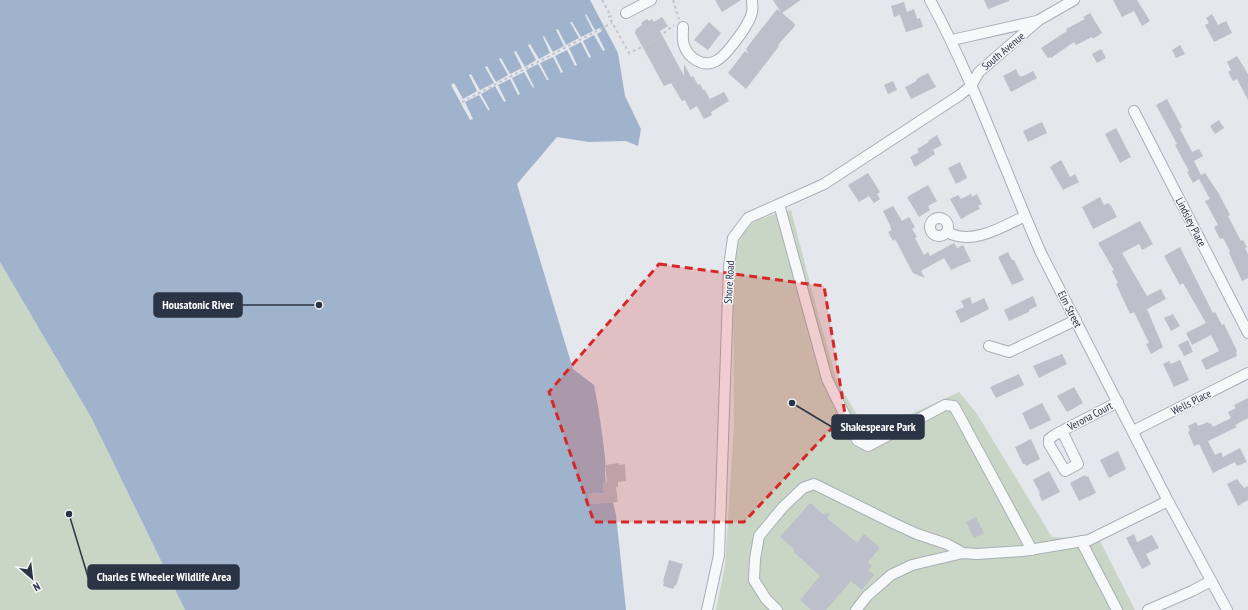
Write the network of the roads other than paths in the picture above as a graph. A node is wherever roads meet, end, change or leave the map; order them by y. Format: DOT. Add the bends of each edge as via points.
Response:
graph roads {
  1 [pos="651,0"];
  2 [pos="752,0"];
  3 [pos="930,0"];
  4 [pos="1074,0"];
  5 [pos="626,13"];
  6 [pos="1039,20"];
  7 [pos="683,27"];
  8 [pos="952,40"];
  9 [pos="971,86"];
  10 [pos="1134,111"];
  11 [pos="779,204"];
  12 [pos="1025,216"];
  13 [pos="947,232"];
  14 [pos="1076,320"];
  15 [pos="1248,333"];
  16 [pos="989,346"];
  17 [pos="1248,373"];
  18 [pos="1118,402"];
  19 [pos="1062,431"];
  20 [pos="1133,431"];
  21 [pos="1168,501"];
  22 [pos="1081,541"];
  23 [pos="1032,550"];
  24 [pos="963,553"];
  25 [pos="1211,581"];
  26 [pos="707,610"];
  27 [pos="777,610"];
  28 [pos="856,610"];
  29 [pos="1117,610"];
  30 [pos="1148,610"];
  31 [pos="1227,610"];
  1 -- 5 [label="street"];
  2 -- 7 [label="street" via="752,13 740,34 729,50 716,62 697,62 689,54 683,45"];
  3 -- 8 [label="street, Elm Street"];
  4 -- 6 [label="street, South Avenue"];
  6 -- 8 [label="street, South Avenue"];
  6 -- 9 [label="street, South Avenue" via="978,72"];
  8 -- 9 [label="street, Elm Street"];
  9 -- 11 [label="street, Shore Road" via="824,184"];
  9 -- 12 [label="street, Elm Street"];
  10 -- 15 [label="street, Lindsley Place"];
  11 -- 23 [label="street" via="827,379 857,440 868,446 945,405 954,406"];
  11 -- 26 [label="street, Shore Road" via="748,218 733,238 729,266 719,555"];
  12 -- 13 [label="street" via="995,230 969,237"];
  12 -- 14 [label="street, Elm Street"];
  14 -- 16 [label="street" via="1009,352"];
  14 -- 18 [label="street, Elm Street"];
  17 -- 20 [label="street, Wells Place"];
  18 -- 19 [label="street, Verona Court"];
  18 -- 20 [label="street, Elm Street"];
  20 -- 21 [label="street, Elm Street"];
  21 -- 22 [label="street" via="1089,540"];
  21 -- 25 [label="street, Elm Street"];
  22 -- 23 [label="street"];
  22 -- 29 [label="street"];
  23 -- 24 [label="street"];
  24 -- 27 [label="street" via="893,523 814,484 803,488 759,536 754,580 766,599"];
  24 -- 28 [label="street" via="912,565 891,575 867,596"];
  25 -- 30 [label="street"];
  25 -- 31 [label="street, Elm Street"];
}
